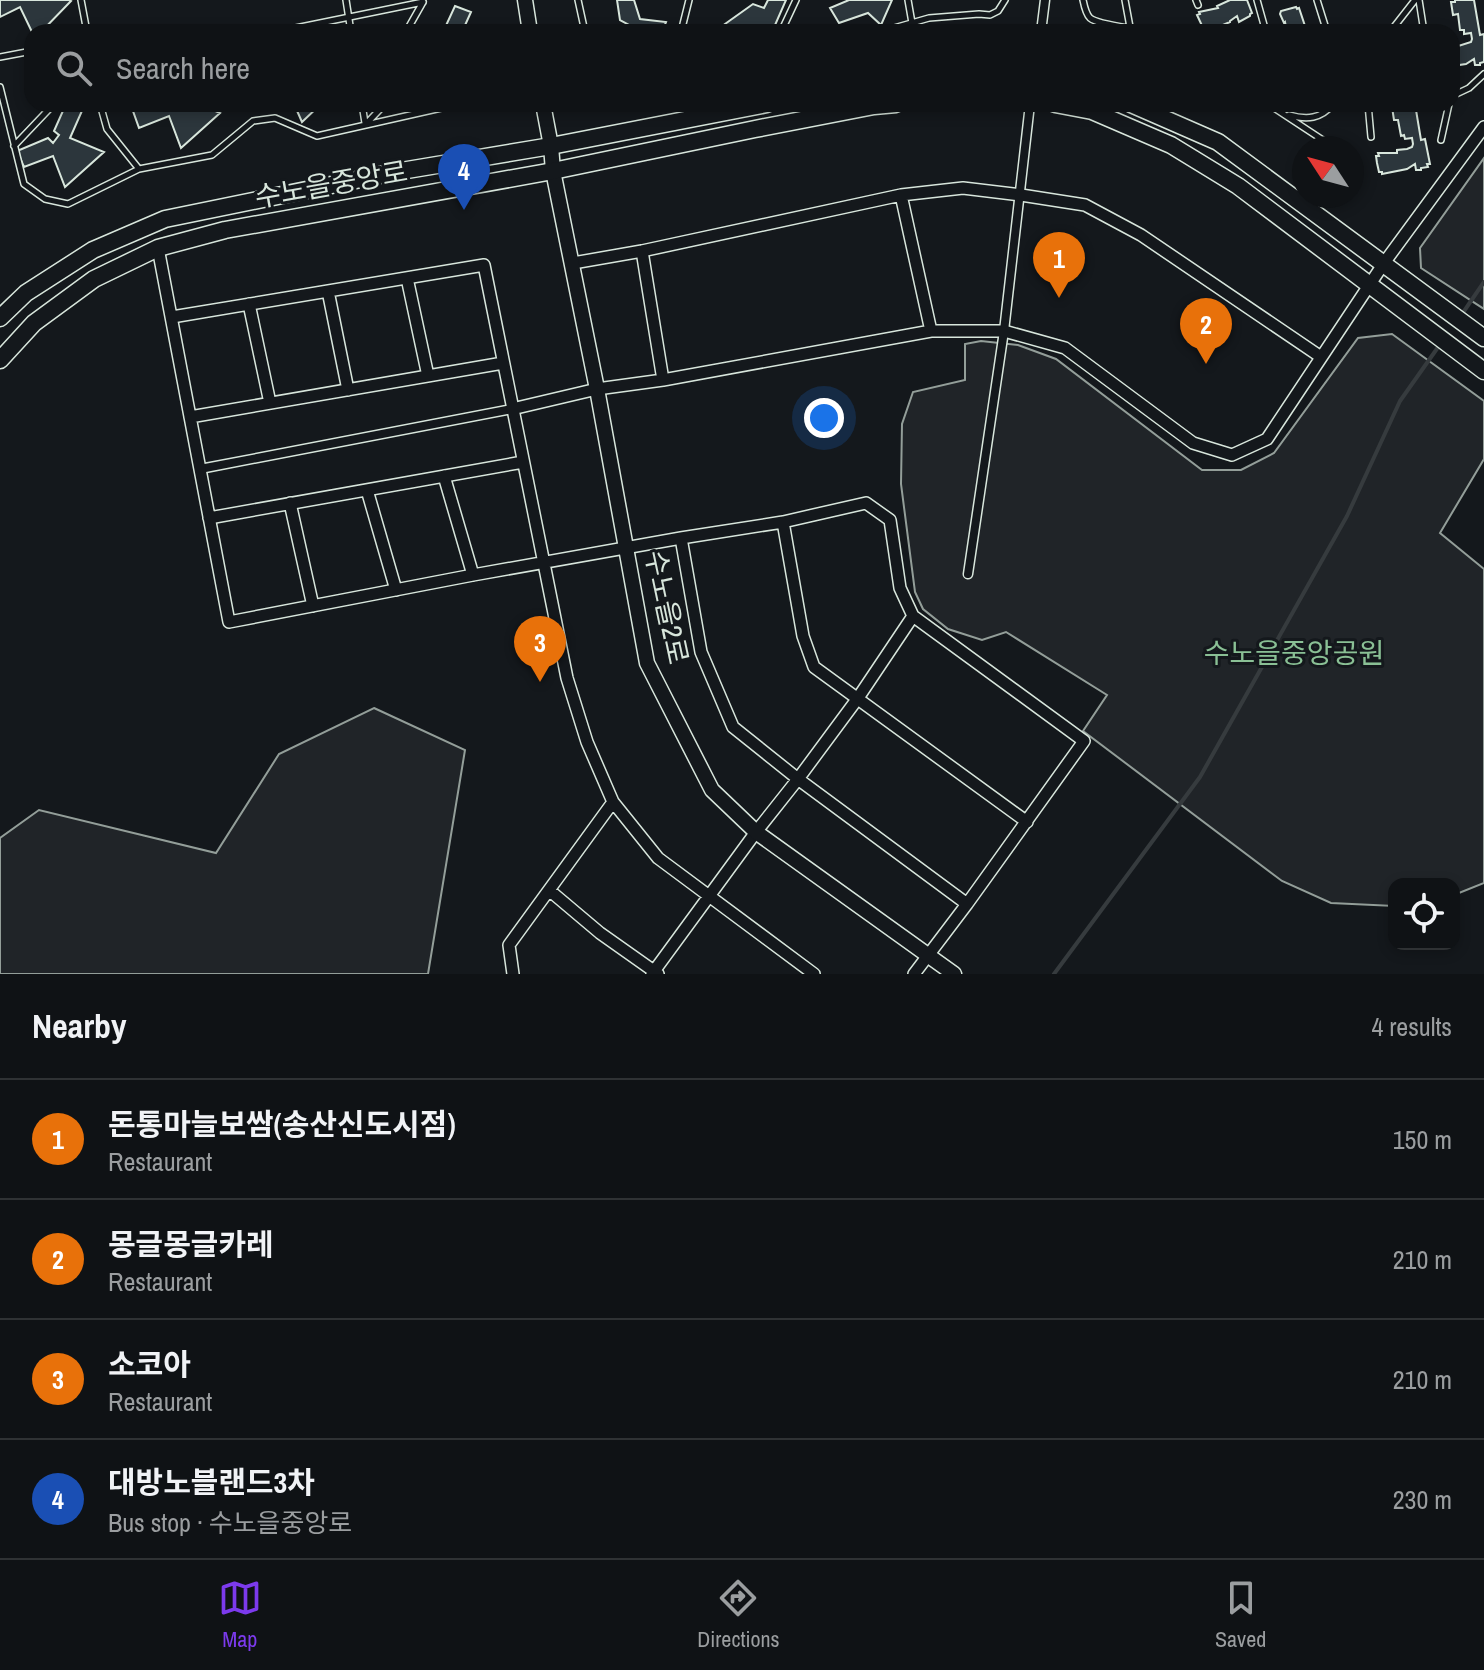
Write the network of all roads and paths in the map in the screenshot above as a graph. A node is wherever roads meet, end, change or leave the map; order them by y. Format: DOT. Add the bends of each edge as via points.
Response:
graph roads {
  1 [pos="81,0"];
  2 [pos="346,0"];
  3 [pos="525,0"];
  4 [pos="578,0"];
  5 [pos="689,0"];
  6 [pos="796,0"];
  7 [pos="908,0"];
  8 [pos="1005,0"];
  9 [pos="1045,0"];
  10 [pos="1083,0"];
  11 [pos="1125,0"];
  12 [pos="1257,0"];
  13 [pos="1317,0"];
  14 [pos="1417,0"];
  15 [pos="424,1"];
  16 [pos="349,19"];
  17 [pos="912,23"];
  18 [pos="86,24"];
  19 [pos="321,24"];
  20 [pos="350,24"];
  21 [pos="411,24"];
  22 [pos="529,24"];
  23 [pos="583,24"];
  24 [pos="683,24"];
  25 [pos="785,24"];
  26 [pos="908,24"];
  27 [pos="1042,24"];
  28 [pos="1104,24"];
  29 [pos="1129,24"];
  30 [pos="1264,24"];
  31 [pos="1324,24"];
  32 [pos="1397,24"];
  33 [pos="1422,24"];
  34 [pos="24,52"];
  35 [pos="0,57"];
  36 [pos="1484,74"];
  37 [pos="0,87"];
  38 [pos="1460,92"];
  39 [pos="46,112"];
  40 [pos="102,112"];
  41 [pos="364,112"];
  42 [pos="377,112"];
  43 [pos="422,112"];
  44 [pos="545,112"];
  45 [pos="726,112"];
  46 [pos="842,112"];
  47 [pos="1029,112"];
  48 [pos="1094,112"];
  49 [pos="1149,112"];
  50 [pos="1280,112"];
  51 [pos="1327,112"];
  52 [pos="1369,112"];
  53 [pos="1447,112"];
  54 [pos="366,124"];
  55 [pos="1484,127"];
  56 [pos="1317,136"];
  57 [pos="1371,137"];
  58 [pos="1441,140"];
  59 [pos="14,146"];
  60 [pos="551,146"];
  61 [pos="139,169"];
  62 [pos="553,171"];
  63 [pos="901,195"];
  64 [pos="1021,195"];
  65 [pos="158,248"];
  66 [pos="642,251"];
  67 [pos="573,263"];
  68 [pos="1384,263"];
  69 [pos="407,278"];
  70 [pos="1369,286"];
  71 [pos="328,291"];
  72 [pos="249,304"];
  73 [pos="172,317"];
  74 [pos="0,318"];
  75 [pos="931,331"];
  76 [pos="1004,331"];
  77 [pos="1484,338"];
  78 [pos="1321,357"];
  79 [pos="0,360"];
  80 [pos="503,363"];
  81 [pos="1477,366"];
  82 [pos="428,376"];
  83 [pos="663,380"];
  84 [pos="597,389"];
  85 [pos="348,390"];
  86 [pos="270,403"];
  87 [pos="512,409"];
  88 [pos="190,417"];
  89 [pos="523,462"];
  90 [pos="200,469"];
  91 [pos="444,476"];
  92 [pos="367,490"];
  93 [pos="290,503"];
  94 [pos="209,518"];
  95 [pos="783,522"];
  96 [pos="681,538"];
  97 [pos="627,548"];
  98 [pos="543,563"];
  99 [pos="968,574"];
  100 [pos="473,575"];
  101 [pos="396,590"];
  102 [pos="313,606"];
  103 [pos="913,616"];
  104 [pos="858,698"];
  105 [pos="798,779"];
  106 [pos="613,802"];
  107 [pos="1027,822"];
  108 [pos="756,832"];
  109 [pos="549,890"];
  110 [pos="708,896"];
  111 [pos="967,904"];
  112 [pos="928,955"];
  113 [pos="654,973"];
  114 [pos="513,974"];
  115 [pos="814,974"];
  116 [pos="914,974"];
  117 [pos="954,974"];
  1 -- 18 [label="lane"];
  2 -- 16 [label="lane"];
  3 -- 22 [label="street"];
  4 -- 23 [label="lane"];
  5 -- 24 [label="lane"];
  6 -- 25 [label="lane"];
  7 -- 17 [label="lane"];
  8 -- 17 [label="lane" via="990,15"];
  9 -- 27 [label="street"];
  10 -- 28 [label="lane" via="1090,18"];
  11 -- 29 [label="lane"];
  12 -- 30 [label="lane"];
  13 -- 31 [label="lane"];
  14 -- 32 [label="lane"];
  14 -- 33 [label="lane"];
  15 -- 16 [label="lane"];
  15 -- 21 [label="lane"];
  16 -- 19 [label="lane"];
  16 -- 20 [label="lane"];
  17 -- 26 [label="lane"];
  34 -- 35 [label="lane"];
  36 -- 38 [label="lane"];
  37 -- 59 [label="lane"];
  39 -- 59 [label="lane"];
  40 -- 61 [label="lane" via="107,129"];
  41 -- 54 [label="lane"];
  42 -- 54 [label="lane"];
  43 -- 54 [label="lane"];
  44 -- 60 [label="street, 수노을2로"];
  45 -- 60 [label="main road, 수노을중앙로"];
  46 -- 62 [label="main road, 수노을중앙로"];
  47 -- 64 [label="street"];
  48 -- 70 [label="main road" via="1171,145 1238,186"];
  49 -- 68 [label="main road" via="1218,142"];
  50 -- 51 [label="lane" via="1302,118"];
  50 -- 56 [label="lane"];
  52 -- 57 [label="lane"];
  53 -- 58 [label="lane"];
  54 -- 61 [label="lane" via="317,136 275,118 253,121 212,155"];
  55 -- 68 [label="street"];
  59 -- 61 [label="lane" via="24,184 45,199 68,204"];
  60 -- 62 [label="street, 수노을2로"];
  60 -- 74 [label="main road, 수노을중앙로" via="165,219 93,250 26,293"];
  62 -- 65 [label="main road, 수노을중앙로" via="225,230"];
  62 -- 67 [label="street, 수노을2로"];
  63 -- 64 [label="street" via="963,188"];
  63 -- 66 [label="street"];
  63 -- 75 [label="street"];
  64 -- 76 [label="street"];
  64 -- 78 [label="street" via="1085,205 1127,227"];
  65 -- 73 [label="street"];
  65 -- 79 [label="main road, 수노을중앙로" via="94,279 34,323"];
  66 -- 67 [label="street"];
  66 -- 83 [label="street"];
  67 -- 84 [label="street, 수노을2로"];
  68 -- 70 [label="street"];
  68 -- 77 [label="main road"];
  69 -- 71 [label="street"];
  69 -- 80 [label="street" via="484,265"];
  69 -- 82 [label="street"];
  70 -- 78 [label="street"];
  70 -- 81 [label="main road"];
  71 -- 72 [label="street"];
  71 -- 85 [label="street"];
  72 -- 73 [label="street"];
  72 -- 86 [label="street"];
  73 -- 88 [label="street"];
  75 -- 76 [label="street"];
  75 -- 83 [label="street"];
  76 -- 78 [label="street" via="1065,348 1193,443 1232,455 1267,439"];
  76 -- 99 [label="street"];
  80 -- 82 [label="street"];
  80 -- 87 [label="street"];
  82 -- 85 [label="street"];
  83 -- 84 [label="street"];
  84 -- 87 [label="street"];
  84 -- 97 [label="street, 수노을2로"];
  85 -- 86 [label="street"];
  86 -- 88 [label="street"];
  87 -- 89 [label="street"];
  87 -- 90 [label="street"];
  88 -- 90 [label="street"];
  89 -- 91 [label="street"];
  89 -- 98 [label="street"];
  90 -- 94 [label="street"];
  91 -- 92 [label="street"];
  91 -- 100 [label="street"];
  92 -- 93 [label="street"];
  92 -- 101 [label="street"];
  93 -- 94 [label="street"];
  93 -- 102 [label="street"];
  94 -- 102 [label="street" via="229,622"];
  95 -- 96 [label="street"];
  95 -- 103 [label="street" via="866,503 890,520 900,588"];
  95 -- 104 [label="street" via="803,636 814,667"];
  96 -- 97 [label="street"];
  96 -- 105 [label="street" via="701,652 733,727"];
  97 -- 98 [label="street"];
  97 -- 108 [label="street, 수노을2로" via="647,663 712,790"];
  98 -- 100 [label="street"];
  98 -- 106 [label="street" via="567,678"];
  100 -- 101 [label="street"];
  101 -- 102 [label="street"];
  103 -- 104 [label="street"];
  103 -- 107 [label="street" via="1084,741"];
  104 -- 105 [label="street"];
  104 -- 107 [label="street"];
  105 -- 108 [label="street"];
  105 -- 111 [label="street"];
  106 -- 109 [label="street"];
  106 -- 110 [label="street" via="658,858"];
  107 -- 111 [label="street"];
  108 -- 110 [label="street"];
  108 -- 112 [label="street, 수노을2로"];
  109 -- 113 [label="street"];
  109 -- 114 [label="street" via="509,945"];
  110 -- 113 [label="street"];
  110 -- 115 [label="street"];
  111 -- 112 [label="street"];
  112 -- 116 [label="street"];
  112 -- 117 [label="street, 수노을2로"];
}
